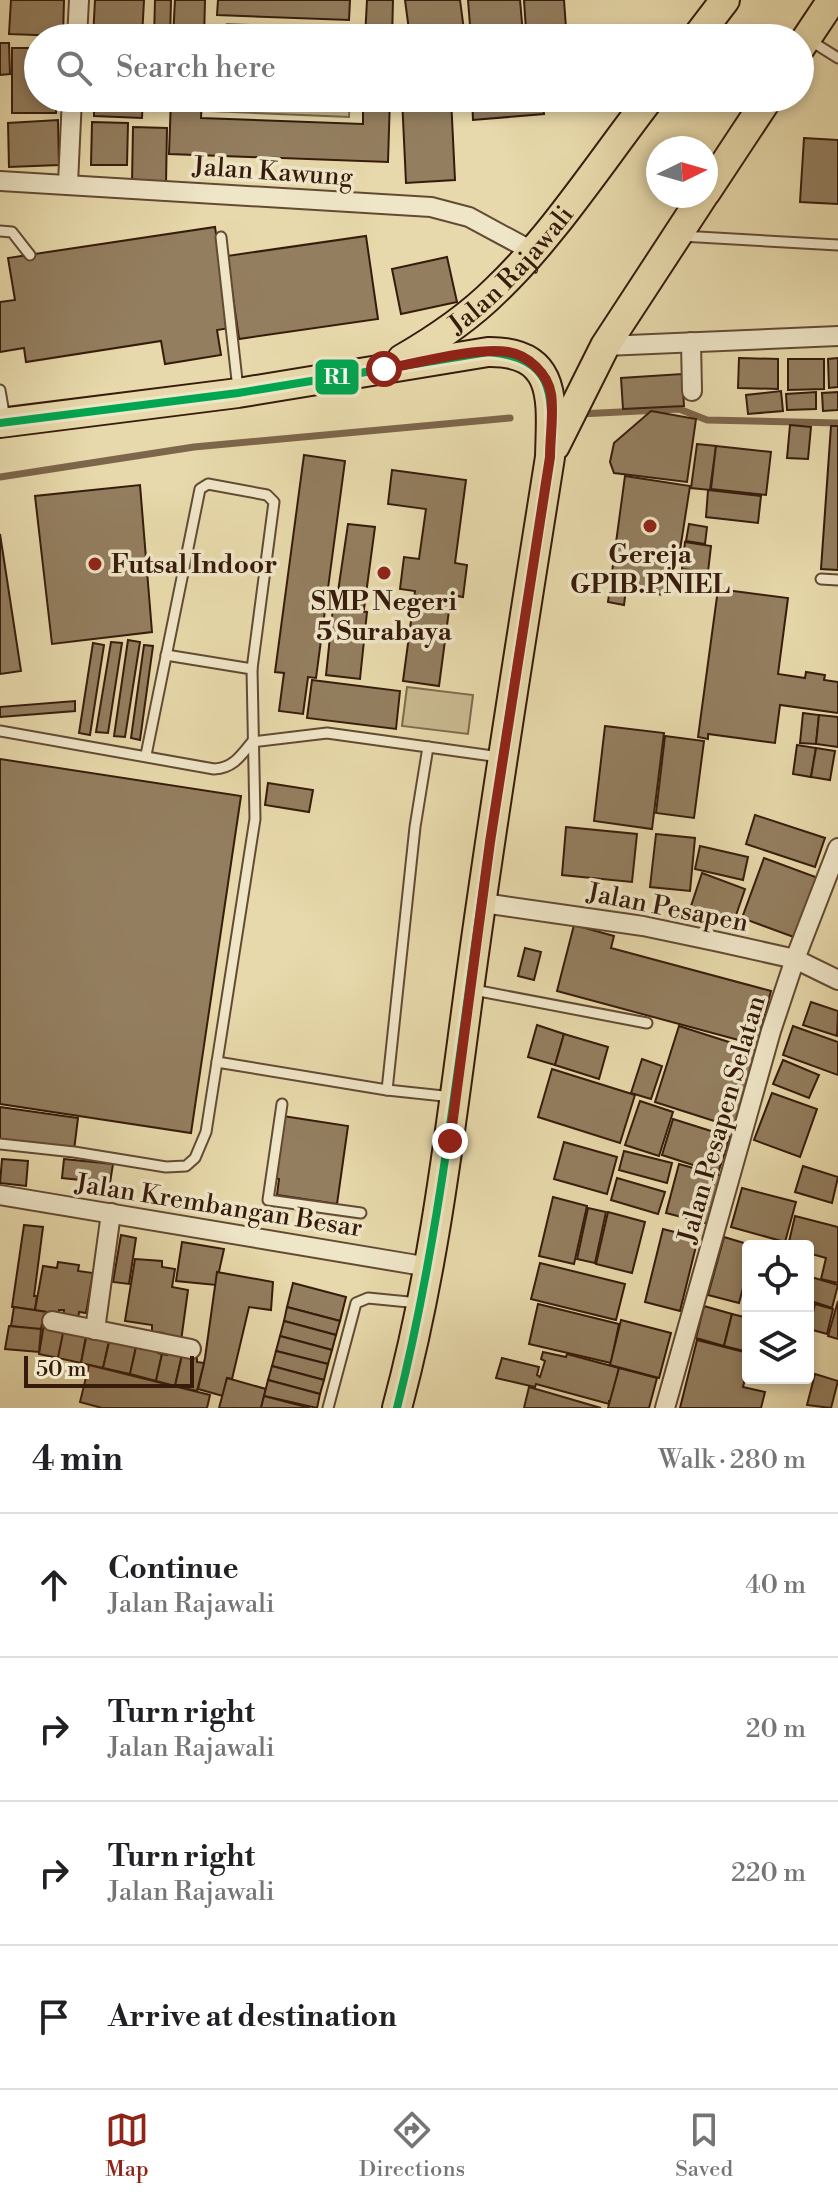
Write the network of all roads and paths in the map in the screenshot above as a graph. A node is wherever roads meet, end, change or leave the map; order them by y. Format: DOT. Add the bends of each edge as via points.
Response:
graph roads {
  1 [pos="79,0"];
  2 [pos="725,0"];
  3 [pos="832,0"];
  4 [pos="78,24"];
  5 [pos="707,24"];
  6 [pos="814,27"];
  7 [pos="814,48"];
  8 [pos="838,58"];
  9 [pos="71,112"];
  10 [pos="639,112"];
  11 [pos="759,112"];
  12 [pos="718,174"];
  13 [pos="0,181"];
  14 [pos="68,183"];
  15 [pos="696,208"];
  16 [pos="0,231"];
  17 [pos="678,235"];
  18 [pos="221,237"];
  19 [pos="838,245"];
  20 [pos="532,251"];
  21 [pos="30,255"];
  22 [pos="838,336"];
  23 [pos="691,342"];
  24 [pos="605,346"];
  25 [pos="384,369"];
  26 [pos="0,390"];
  27 [pos="692,391"];
  28 [pos="238,393"];
  29 [pos="3,422"];
  30 [pos="550,457"];
  31 [pos="821,579"];
  32 [pos="838,580"];
  33 [pos="166,655"];
  34 [pos="252,669"];
  35 [pos="0,731"];
  36 [pos="252,742"];
  37 [pos="428,747"];
  38 [pos="146,755"];
  39 [pos="503,758"];
  40 [pos="838,848"];
  41 [pos="483,903"];
  42 [pos="795,959"];
  43 [pos="838,980"];
  44 [pos="469,990"];
  45 [pos="647,1023"];
  46 [pos="217,1062"];
  47 [pos="387,1090"];
  48 [pos="457,1097"];
  49 [pos="282,1104"];
  50 [pos="0,1144"];
  51 [pos="0,1195"];
  52 [pos="111,1213"];
  53 [pos="361,1213"];
  54 [pos="429,1267"];
  55 [pos="422,1304"];
  56 [pos="52,1321"];
  57 [pos="95,1330"];
  58 [pos="191,1349"];
  59 [pos="328,1408"];
  60 [pos="397,1408"];
  61 [pos="665,1408"];
  1 -- 4 [label="street"];
  2 -- 5 [label="main road"];
  3 -- 6 [label="main road"];
  7 -- 8 [label="lane"];
  9 -- 14 [label="street"];
  10 -- 20 [label="main road, Jalan Rajawali"];
  11 -- 12 [label="main road, Jalan Rajawali"];
  13 -- 14 [label="street, Jalan Kawung"];
  14 -- 20 [label="street, Jalan Kawung" via="431,207 469,217"];
  15 -- 17 [label="main road, Jalan Rajawali"];
  16 -- 21 [label="lane" via="12,232"];
  17 -- 19 [label="lane"];
  17 -- 24 [label="main road, Jalan Rajawali"];
  18 -- 28 [label="lane"];
  20 -- 25 [label="main road, Jalan Rajawali" via="463,317"];
  22 -- 23 [label="street"];
  23 -- 24 [label="street"];
  23 -- 27 [label="street"];
  24 -- 30 [label="main road, Jalan Rajawali"];
  25 -- 28 [label="main road"];
  25 -- 30 [label="main road, Jalan Rajawali" via="488,352 519,355 548,384"];
  26 -- 29 [label="lane"];
  28 -- 29 [label="main road"];
  30 -- 39 [label="main road, Jalan Rajawali"];
  31 -- 32 [label="lane"];
  33 -- 34 [label="lane"];
  33 -- 34 [label="lane" via="200,489 208,484 267,495 274,502"];
  33 -- 38 [label="lane"];
  34 -- 36 [label="lane"];
  35 -- 38 [label="lane"];
  36 -- 37 [label="lane" via="327,733"];
  36 -- 38 [label="lane" via="225,768"];
  36 -- 46 [label="lane" via="255,819"];
  37 -- 39 [label="lane"];
  37 -- 47 [label="lane"];
  39 -- 41 [label="main road, Jalan Rajawali"];
  40 -- 42 [label="street, Jalan Pesapen Selatan"];
  41 -- 42 [label="street, Jalan Pesapen" via="643,926"];
  41 -- 44 [label="main road, Jalan Rajawali"];
  42 -- 43 [label="street, Jalan Pesapen"];
  42 -- 61 [label="street, Jalan Pesapen Selatan"];
  44 -- 45 [label="lane"];
  44 -- 48 [label="main road, Jalan Rajawali"];
  46 -- 47 [label="lane"];
  46 -- 50 [label="lane" via="206,1132 186,1166"];
  47 -- 48 [label="lane"];
  48 -- 54 [label="main road, Jalan Rajawali"];
  49 -- 53 [label="lane" via="268,1200"];
  51 -- 52 [label="street, Jalan Krembangan Besar"];
  52 -- 54 [label="street, Jalan Krembangan Besar"];
  52 -- 57 [label="street"];
  54 -- 55 [label="main road, Jalan Rajawali"];
  55 -- 59 [label="lane" via="368,1298 356,1303"];
  55 -- 60 [label="main road, Jalan Rajawali"];
  56 -- 57 [label="street"];
  57 -- 58 [label="street"];
}
